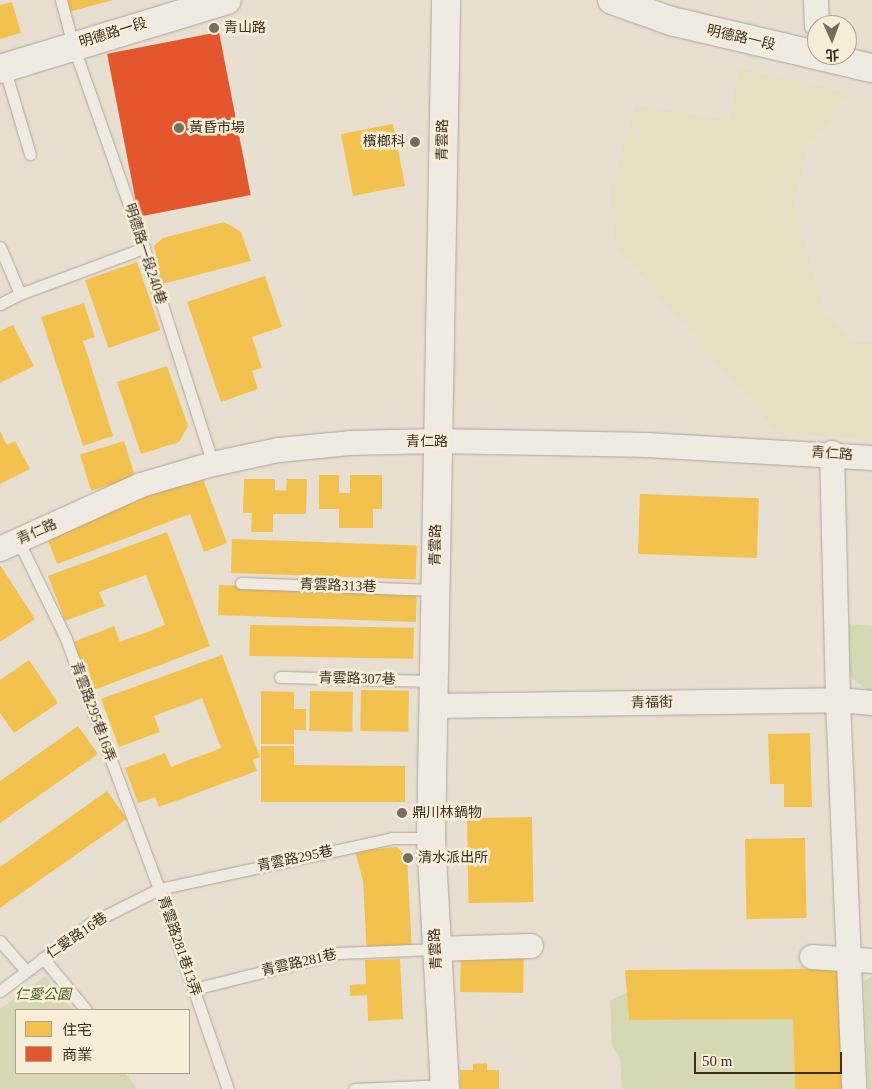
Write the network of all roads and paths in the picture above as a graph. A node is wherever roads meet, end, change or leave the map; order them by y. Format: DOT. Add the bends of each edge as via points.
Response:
graph roads {
  1 [pos="61,0"];
  2 [pos="227,0"];
  3 [pos="446,0"];
  4 [pos="612,0"];
  5 [pos="816,0"];
  6 [pos="817,15"];
  7 [pos="72,45"];
  8 [pos="807,53"];
  9 [pos="857,65"];
  10 [pos="2,68"];
  11 [pos="872,68"];
  12 [pos="30,154"];
  13 [pos="0,247"];
  14 [pos="144,248"];
  15 [pos="20,294"];
  16 [pos="0,304"];
  17 [pos="437,441"];
  18 [pos="832,453"];
  19 [pos="872,458"];
  20 [pos="213,464"];
  21 [pos="9,544"];
  22 [pos="241,583"];
  23 [pos="435,590"];
  24 [pos="280,677"];
  25 [pos="433,694"];
  26 [pos="838,700"];
  27 [pos="872,702"];
  28 [pos="431,838"];
  29 [pos="159,889"];
  30 [pos="0,941"];
  31 [pos="531,946"];
  32 [pos="436,948"];
  33 [pos="812,957"];
  34 [pos="43,958"];
  35 [pos="848,959"];
  36 [pos="872,961"];
  37 [pos="26,971"];
  38 [pos="194,989"];
  39 [pos="0,991"];
  40 [pos="85,1009"];
  41 [pos="445,1087"];
  42 [pos="228,1089"];
  43 [pos="354,1089"];
  44 [pos="854,1089"];
  1 -- 7 [label="lane, 明德路一段240巷"];
  2 -- 7 [label="street, 明德路一段"];
  3 -- 17 [label="street, 青雲路"];
  4 -- 8 [label="street, 明德路一段" via="671,21"];
  5 -- 6 [label="street"];
  7 -- 10 [label="street, 明德路一段"];
  7 -- 14 [label="lane, 明德路一段240巷"];
  9 -- 11 [label="street, 明德路一段"];
  10 -- 12 [label="lane"];
  13 -- 15 [label="lane"];
  14 -- 15 [label="lane"];
  14 -- 20 [label="lane, 明德路一段240巷"];
  15 -- 16 [label="lane"];
  17 -- 18 [label="street, 青仁路"];
  17 -- 20 [label="street, 青仁路" via="350,443 279,450"];
  17 -- 23 [label="street, 青雲路"];
  18 -- 19 [label="street, 青仁路"];
  18 -- 26 [label="street"];
  20 -- 21 [label="street, 青仁路" via="141,485"];
  21 -- 29 [label="lane, 青雲路295巷16弄" via="66,639"];
  22 -- 23 [label="lane, 青雲路313巷"];
  23 -- 25 [label="street, 青雲路"];
  24 -- 25 [label="lane, 青雲路307巷"];
  25 -- 26 [label="street, 青福街"];
  25 -- 28 [label="street, 青雲路"];
  26 -- 27 [label="street, 青福街"];
  26 -- 35 [label="street"];
  28 -- 29 [label="lane, 青雲路295巷" via="392,838"];
  28 -- 32 [label="street, 青雲路"];
  29 -- 34 [label="lane, 仁愛路16巷" via="91,923"];
  29 -- 38 [label="lane, 青雲路281巷13弄"];
  30 -- 37 [label="lane"];
  31 -- 32 [label="street"];
  32 -- 38 [label="lane, 青雲路281巷" via="338,953"];
  32 -- 41 [label="street, 青雲路"];
  33 -- 35 [label="street"];
  34 -- 37 [label="lane, 仁愛路16巷"];
  34 -- 40 [label="lane"];
  35 -- 36 [label="street"];
  35 -- 44 [label="street"];
  37 -- 39 [label="lane, 仁愛路16巷"];
  38 -- 42 [label="lane, 青雲路281巷13弄"];
  41 -- 43 [label="lane"];
}
